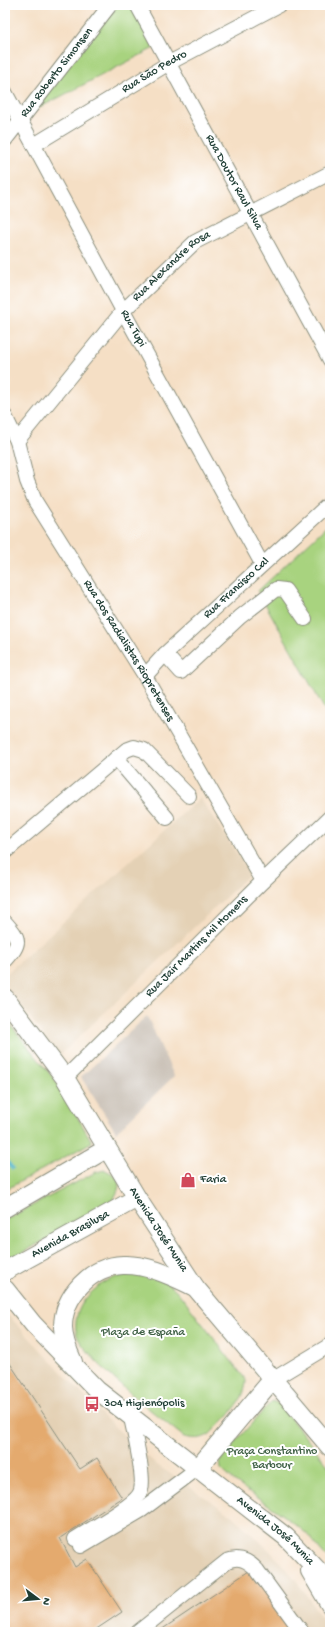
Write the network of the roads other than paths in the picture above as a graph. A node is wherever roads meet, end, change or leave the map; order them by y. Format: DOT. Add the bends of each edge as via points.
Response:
graph roads {
  1 [pos="110,5"];
  2 [pos="137,5"];
  3 [pos="279,5"];
  4 [pos="169,63"];
  5 [pos="5,92"];
  6 [pos="20,121"];
  7 [pos="5,140"];
  8 [pos="34,145"];
  9 [pos="330,173"];
  10 [pos="250,213"];
  11 [pos="123,311"];
  12 [pos="330,360"];
  13 [pos="5,416"];
  14 [pos="17,441"];
  15 [pos="330,503"];
  16 [pos="262,564"];
  17 [pos="305,619"];
  18 [pos="165,654"];
  19 [pos="145,676"];
  20 [pos="116,758"];
  21 [pos="189,796"];
  22 [pos="330,817"];
  23 [pos="167,818"];
  24 [pos="5,852"];
  25 [pos="262,881"];
  26 [pos="5,922"];
  27 [pos="5,961"];
  28 [pos="5,998"];
  29 [pos="65,1078"];
  30 [pos="106,1149"];
  31 [pos="136,1198"];
  32 [pos="5,1208"];
  33 [pos="5,1271"];
  34 [pos="195,1287"];
  35 [pos="5,1289"];
  36 [pos="330,1345"];
  37 [pos="254,1358"];
  38 [pos="75,1368"];
  39 [pos="272,1380"];
  40 [pos="249,1406"];
  41 [pos="131,1417"];
  42 [pos="328,1442"];
  43 [pos="198,1468"];
  44 [pos="300,1552"];
  45 [pos="330,1583"];
  46 [pos="330,1605"];
  47 [pos="138,1632"];
  48 [pos="302,1632"];
  1 -- 6 [label="street, Rua Roberto Simonsen"];
  2 -- 4 [label="street, Rua Doutor Raul Silva"];
  3 -- 4 [label="street, Rua São Pedro"];
  4 -- 8 [label="street, Rua São Pedro"];
  4 -- 10 [label="street, Rua Doutor Raul Silva"];
  5 -- 6 [label="street, Rua Tupi"];
  6 -- 7 [label="street, Rua Roberto Simonsen"];
  6 -- 8 [label="street, Rua Tupi"];
  8 -- 11 [label="street, Rua Tupi"];
  9 -- 10 [label="street, Rua Alexandre Rosa"];
  10 -- 11 [label="street, Rua Alexandre Rosa" via="195,242"];
  10 -- 12 [label="street, Rua Doutor Raul Silva"];
  11 -- 14 [label="street, Rua Alexandre Rosa"];
  11 -- 16 [label="street, Rua Tupi"];
  13 -- 14 [label="street, Rua dos Radialistas Riopretenses"];
  14 -- 19 [label="street, Rua dos Radialistas Riopretenses" via="27,481 35,500"];
  15 -- 16 [label="street, Rua Francisco Cal"];
  16 -- 18 [label="street, Rua Francisco Cal"];
  17 -- 18 [label="street" via="285,590 276,588 240,617 181,672"];
  18 -- 19 [label="street, Rua Francisco Cal"];
  19 -- 25 [label="street, Rua dos Radialistas Riopretenses"];
  20 -- 21 [label="street" via="134,747 144,750"];
  20 -- 23 [label="street"];
  20 -- 24 [label="street"];
  22 -- 25 [label="street, Rua Jair Martins Mil Homens"];
  25 -- 29 [label="street, Rua Jair Martins Mil Homens"];
  26 -- 27 [label="street" via="18,940 17,948"];
  28 -- 29 [label="main road, Avenida José Munia"];
  29 -- 30 [label="main road, Avenida José Munia"];
  30 -- 31 [label="main road, Avenida José Munia"];
  30 -- 32 [label="main road"];
  31 -- 33 [label="main road, Avenida Brasilusa"];
  31 -- 34 [label="main road, Avenida José Munia"];
  34 -- 37 [label="main road, Avenida José Munia"];
  34 -- 38 [label="main road" via="161,1272 122,1264 106,1268 86,1280 70,1299 63,1326 65,1343"];
  35 -- 38 [label="main road, Avenida José Munia" via="33,1324"];
  36 -- 39 [label="street"];
  37 -- 39 [label="main road, Avenida José Munia"];
  37 -- 40 [label="main road" via="253,1388"];
  38 -- 41 [label="main road, Avenida José Munia" via="97,1390"];
  39 -- 40 [label="main road"];
  39 -- 42 [label="main road, Avenida José Munia"];
  40 -- 43 [label="main road"];
  41 -- 43 [label="main road, Avenida José Munia"];
  41 -- 43 [label="street" via="141,1468 141,1491 135,1501 78,1543 142,1510"];
  43 -- 44 [label="main road, Avenida José Munia" via="281,1533"];
  44 -- 45 [label="main road, Avenida José Munia"];
  44 -- 46 [label="main road"];
  47 -- 48 [label="street" via="227,1561 239,1558 252,1564"];
}
